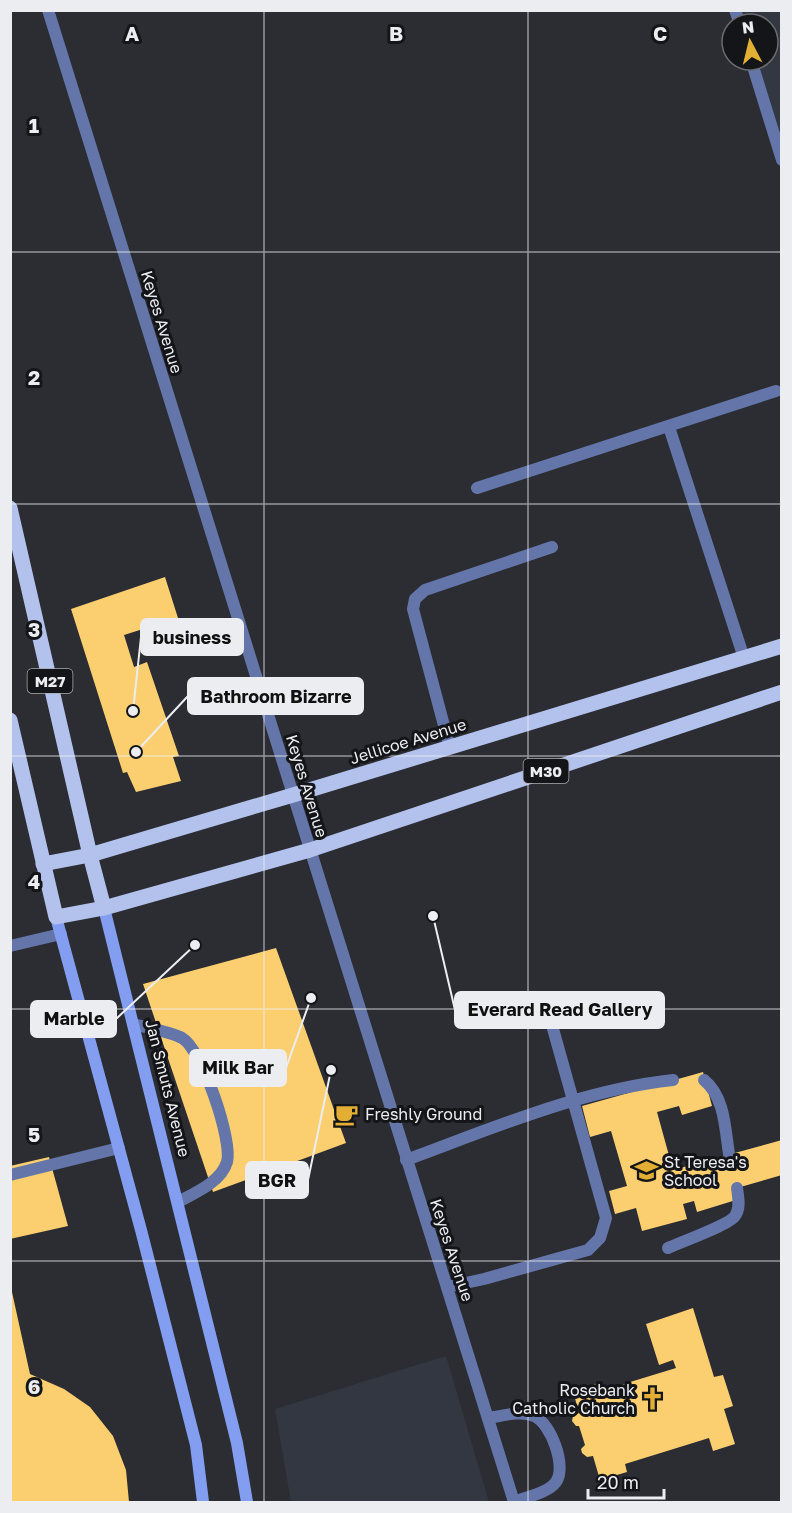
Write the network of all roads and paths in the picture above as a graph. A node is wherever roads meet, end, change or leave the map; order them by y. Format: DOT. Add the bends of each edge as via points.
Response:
graph roads {
  1 [pos="48,10"];
  2 [pos="755,72"];
  3 [pos="782,160"];
  4 [pos="776,391"];
  5 [pos="669,428"];
  6 [pos="477,488"];
  7 [pos="10,508"];
  8 [pos="552,547"];
  9 [pos="782,646"];
  10 [pos="744,658"];
  11 [pos="782,692"];
  12 [pos="10,720"];
  13 [pos="450,748"];
  14 [pos="293,795"];
  15 [pos="310,850"];
  16 [pos="90,855"];
  17 [pos="43,864"];
  18 [pos="104,908"];
  19 [pos="56,917"];
  20 [pos="61,934"];
  21 [pos="10,946"];
  22 [pos="550,1018"];
  23 [pos="133,1024"];
  24 [pos="673,1080"];
  25 [pos="704,1080"];
  26 [pos="575,1099"];
  27 [pos="119,1148"];
  28 [pos="729,1154"];
  29 [pos="406,1160"];
  30 [pos="10,1175"];
  31 [pos="737,1188"];
  32 [pos="178,1202"];
  33 [pos="668,1248"];
  34 [pos="447,1287"];
  35 [pos="488,1418"];
  36 [pos="514,1502"];
  37 [pos="203,1503"];
  38 [pos="247,1503"];
  1 -- 14 [label="street, Keyes Avenue"];
  2 -- 3 [label="street"];
  4 -- 5 [label="street"];
  5 -- 6 [label="street"];
  5 -- 10 [label="street"];
  7 -- 16 [label="main road, Jan Smuts Avenue / M27"];
  8 -- 13 [label="street" via="426,590 415,599 413,609"];
  9 -- 10 [label="main road, Jellicoe Avenue"];
  10 -- 13 [label="main road, Jellicoe Avenue"];
  11 -- 15 [label="main road, M30"];
  12 -- 17 [label="main road"];
  13 -- 14 [label="main road, Jellicoe Avenue"];
  14 -- 15 [label="street, Keyes Avenue"];
  14 -- 16 [label="main road, Jellicoe Avenue"];
  15 -- 18 [label="main road, M30"];
  15 -- 29 [label="street, Keyes Avenue"];
  16 -- 17 [label="main road, Jellicoe Avenue"];
  16 -- 18 [label="main road, Jan Smuts Avenue / M27"];
  17 -- 19 [label="main road"];
  18 -- 19 [label="main road, M30"];
  18 -- 23 [label="main road, Jan Smuts Avenue / M27"];
  19 -- 20 [label="main road"];
  20 -- 21 [label="street"];
  20 -- 27 [label="main road"];
  22 -- 26 [label="street"];
  23 -- 32 [label="main road, Jan Smuts Avenue / M27"];
  23 -- 32 [label="street" via="182,1038 194,1049 209,1081 225,1135 228,1161 219,1176"];
  24 -- 26 [label="street"];
  25 -- 28 [label="street" via="714,1088 722,1107"];
  26 -- 29 [label="street"];
  26 -- 34 [label="street" via="606,1218 600,1238 588,1250"];
  27 -- 30 [label="street"];
  27 -- 37 [label="main road" via="196,1445"];
  29 -- 34 [label="street, Keyes Avenue"];
  31 -- 33 [label="street" via="735,1217"];
  32 -- 38 [label="main road, Jan Smuts Avenue / M27" via="237,1443"];
  34 -- 35 [label="street, Keyes Avenue"];
  35 -- 36 [label="street, Keyes Avenue"];
  35 -- 36 [label="street" via="522,1413 536,1416 554,1443 560,1464 555,1484"];
}
